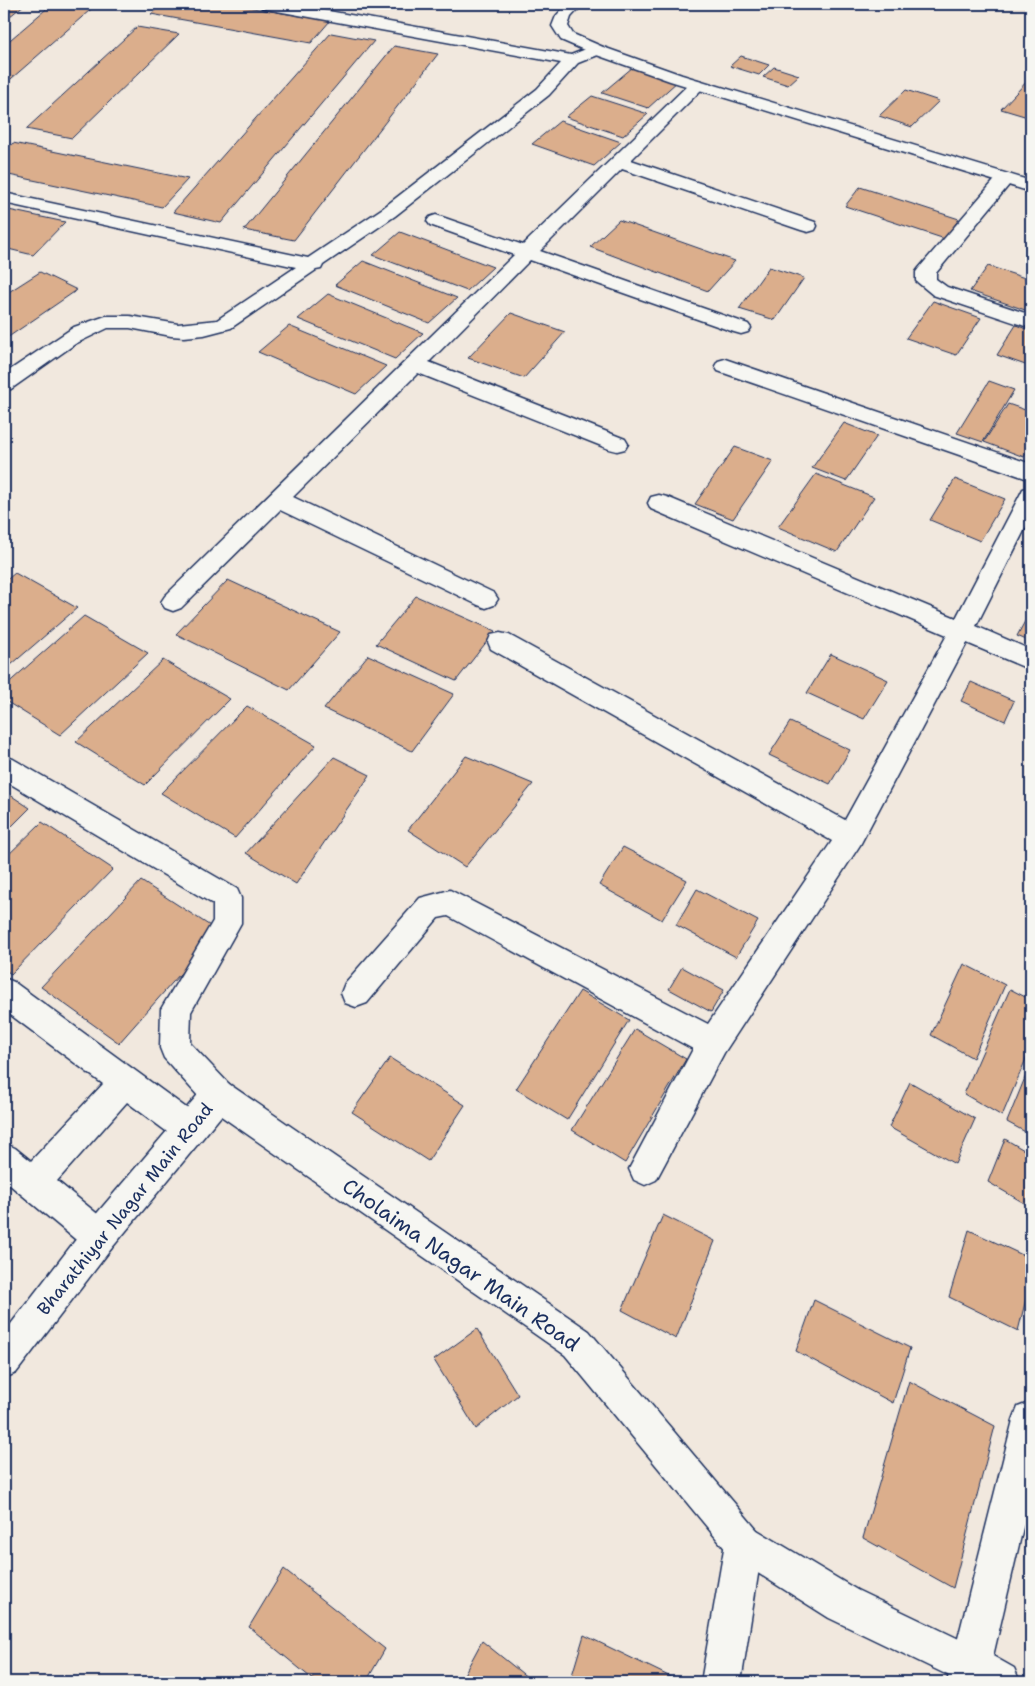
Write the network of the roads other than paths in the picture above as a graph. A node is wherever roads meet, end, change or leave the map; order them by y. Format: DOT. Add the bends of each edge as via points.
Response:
graph roads {
  1 [pos="266,4"];
  2 [pos="575,4"];
  3 [pos="597,50"];
  4 [pos="572,60"];
  5 [pos="697,84"];
  6 [pos="618,162"];
  7 [pos="1005,179"];
  8 [pos="1031,187"];
  9 [pos="4,198"];
  10 [pos="436,221"];
  11 [pos="808,226"];
  12 [pos="528,252"];
  13 [pos="314,265"];
  14 [pos="1031,322"];
  15 [pos="741,328"];
  16 [pos="415,364"];
  17 [pos="725,366"];
  18 [pos="4,384"];
  19 [pos="617,444"];
  20 [pos="1031,472"];
  21 [pos="1031,495"];
  22 [pos="278,499"];
  23 [pos="659,503"];
  24 [pos="486,599"];
  25 [pos="173,602"];
  26 [pos="962,629"];
  27 [pos="500,642"];
  28 [pos="1031,660"];
  29 [pos="4,767"];
  30 [pos="850,836"];
  31 [pos="4,992"];
  32 [pos="356,993"];
  33 [pos="714,1043"];
  34 [pos="125,1082"];
  35 [pos="218,1095"];
  36 [pos="189,1129"];
  37 [pos="306,1155"];
  38 [pos="4,1159"];
  39 [pos="644,1169"];
  40 [pos="33,1183"];
  41 [pos="99,1237"];
  42 [pos="4,1361"];
  43 [pos="1031,1420"];
  44 [pos="744,1543"];
  45 [pos="979,1677"];
  46 [pos="721,1682"];
  1 -- 4 [label="street"];
  2 -- 3 [label="street" via="560,26 567,37"];
  3 -- 4 [label="street"];
  3 -- 5 [label="street"];
  4 -- 13 [label="street" via="543,92 389,212"];
  5 -- 6 [label="street"];
  5 -- 7 [label="street"];
  6 -- 11 [label="street"];
  6 -- 12 [label="street"];
  7 -- 8 [label="street"];
  7 -- 14 [label="street" via="926,272 926,281 940,291"];
  9 -- 13 [label="street"];
  10 -- 12 [label="street"];
  12 -- 15 [label="street"];
  12 -- 16 [label="street"];
  13 -- 18 [label="street" via="224,324 199,330 171,330 133,322 106,322 84,330"];
  16 -- 19 [label="street"];
  16 -- 22 [label="street"];
  17 -- 20 [label="street"];
  21 -- 26 [label="street"];
  22 -- 24 [label="street"];
  22 -- 25 [label="street"];
  23 -- 26 [label="street"];
  26 -- 28 [label="street"];
  26 -- 30 [label="street"];
  27 -- 30 [label="street"];
  29 -- 35 [label="street" via="227,898 227,923 176,1009 174,1048"];
  30 -- 33 [label="street"];
  31 -- 34 [label="street"];
  32 -- 33 [label="street" via="430,907 450,903"];
  33 -- 39 [label="street"];
  34 -- 36 [label="street"];
  34 -- 40 [label="street"];
  35 -- 36 [label="street, Bharathiyar Nagar Main Road"];
  35 -- 37 [label="street, Bharathiyar Nagar Main Road"];
  36 -- 41 [label="street, Bharathiyar Nagar Main Road"];
  37 -- 44 [label="street, Cholaima Nagar Main Road" via="577,1343"];
  38 -- 40 [label="street"];
  40 -- 41 [label="street"];
  41 -- 42 [label="street, Bharathiyar Nagar Main Road"];
  43 -- 45 [label="street"];
  44 -- 45 [label="street, Cholaima Nagar Main Road" via="843,1604"];
  44 -- 46 [label="street"];
}
